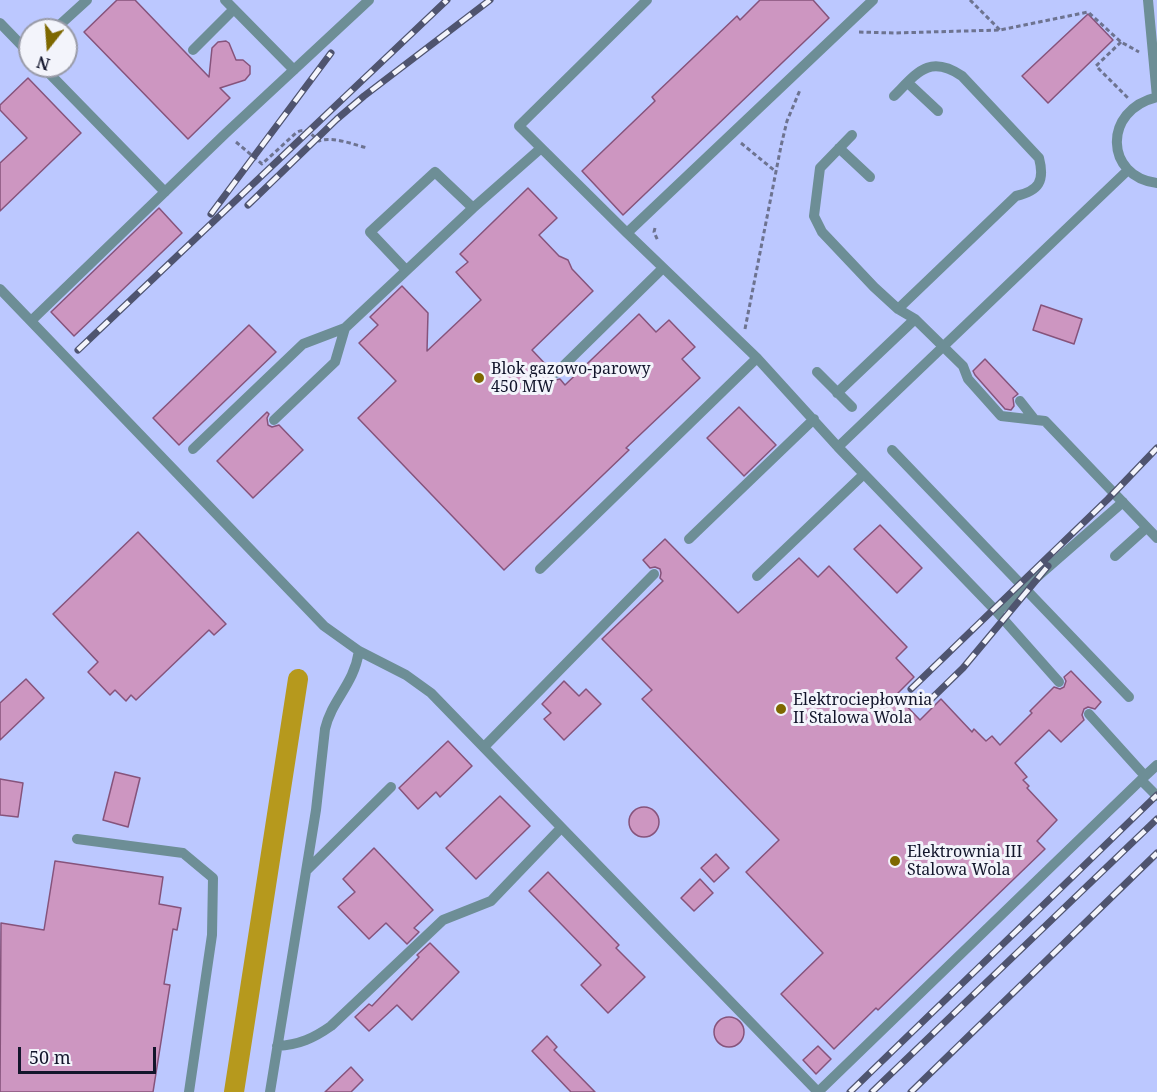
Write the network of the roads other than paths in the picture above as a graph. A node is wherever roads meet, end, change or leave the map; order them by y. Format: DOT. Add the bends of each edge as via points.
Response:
graph roads {
  1 [pos="87,0"];
  2 [pos="225,0"];
  3 [pos="369,0"];
  4 [pos="646,0"];
  5 [pos="873,0"];
  6 [pos="1148,0"];
  7 [pos="234,9"];
  8 [pos="67,18"];
  9 [pos="0,23"];
  10 [pos="18,41"];
  11 [pos="193,50"];
  12 [pos="294,70"];
  13 [pos="54,78"];
  14 [pos="908,83"];
  15 [pos="894,96"];
  16 [pos="1157,97"];
  17 [pos="938,111"];
  18 [pos="852,135"];
  19 [pos="839,148"];
  20 [pos="540,149"];
  21 [pos="1128,170"];
  22 [pos="870,177"];
  23 [pos="1157,183"];
  24 [pos="165,192"];
  25 [pos="473,208"];
  26 [pos="627,233"];
  27 [pos="663,268"];
  28 [pos="406,270"];
  29 [pos="0,289"];
  30 [pos="898,309"];
  31 [pos="915,320"];
  32 [pos="32,321"];
  33 [pos="345,328"];
  34 [pos="943,347"];
  35 [pos="757,358"];
  36 [pos="817,372"];
  37 [pos="556,373"];
  38 [pos="837,393"];
  39 [pos="1020,401"];
  40 [pos="852,407"];
  41 [pos="814,419"];
  42 [pos="274,420"];
  43 [pos="1035,420"];
  44 [pos="838,447"];
  45 [pos="193,449"];
  46 [pos="892,450"];
  47 [pos="864,474"];
  48 [pos="1123,502"];
  49 [pos="1146,528"];
  50 [pos="1157,538"];
  51 [pos="689,539"];
  52 [pos="1115,556"];
  53 [pos="540,569"];
  54 [pos="654,574"];
  55 [pos="757,576"];
  56 [pos="1025,589"];
  57 [pos="998,612"];
  58 [pos="359,651"];
  59 [pos="1059,682"];
  60 [pos="1129,697"];
  61 [pos="1089,714"];
  62 [pos="484,747"];
  63 [pos="1157,765"];
  64 [pos="1143,778"];
  65 [pos="391,787"];
  66 [pos="1157,796"];
  67 [pos="561,828"];
  68 [pos="77,839"];
  69 [pos="307,870"];
  70 [pos="277,1046"];
  71 [pos="189,1092"];
  72 [pos="270,1092"];
  73 [pos="818,1092"];
  1 -- 8 [label="lane"];
  2 -- 7 [label="lane"];
  3 -- 12 [label="lane"];
  4 -- 20 [label="lane" via="519,126"];
  5 -- 26 [label="lane"];
  6 -- 16 [label="lane"];
  7 -- 11 [label="lane"];
  7 -- 12 [label="lane"];
  9 -- 10 [label="lane"];
  12 -- 24 [label="lane"];
  13 -- 24 [label="lane"];
  14 -- 15 [label="lane"];
  14 -- 17 [label="lane"];
  14 -- 30 [label="lane" via="925,67 933,65 962,76 1039,158 1042,170 1040,182 1030,193 1016,196"];
  16 -- 21 [label="lane" via="1143,100 1123,118 1118,131 1119,151"];
  18 -- 19 [label="lane"];
  19 -- 22 [label="lane"];
  19 -- 30 [label="lane" via="820,168 814,216 822,232"];
  20 -- 25 [label="lane"];
  20 -- 26 [label="lane"];
  21 -- 23 [label="lane"];
  21 -- 34 [label="lane"];
  24 -- 32 [label="lane"];
  25 -- 28 [label="lane"];
  25 -- 28 [label="lane" via="435,172 426,180 370,232"];
  26 -- 27 [label="lane"];
  27 -- 35 [label="lane"];
  27 -- 37 [label="lane"];
  28 -- 33 [label="lane"];
  29 -- 32 [label="lane"];
  30 -- 31 [label="lane"];
  31 -- 34 [label="lane"];
  31 -- 38 [label="lane"];
  32 -- 58 [label="lane" via="324,626"];
  33 -- 42 [label="lane" via="336,362"];
  33 -- 45 [label="lane" via="303,344"];
  34 -- 43 [label="lane" via="963,366 968,379 1001,416"];
  34 -- 44 [label="lane"];
  35 -- 41 [label="lane"];
  35 -- 53 [label="lane"];
  36 -- 38 [label="lane"];
  38 -- 40 [label="lane"];
  39 -- 43 [label="lane"];
  41 -- 44 [label="lane"];
  41 -- 51 [label="lane"];
  43 -- 48 [label="lane" via="1046,421"];
  44 -- 47 [label="lane"];
  46 -- 56 [label="lane"];
  47 -- 55 [label="lane"];
  47 -- 57 [label="lane"];
  48 -- 49 [label="lane"];
  48 -- 56 [label="lane"];
  49 -- 50 [label="lane"];
  49 -- 52 [label="lane"];
  54 -- 62 [label="lane"];
  56 -- 57 [label="lane"];
  56 -- 60 [label="lane"];
  57 -- 59 [label="lane"];
  58 -- 62 [label="lane" via="431,693"];
  58 -- 69 [label="lane" via="351,681 328,716"];
  61 -- 64 [label="lane"];
  62 -- 67 [label="lane"];
  63 -- 64 [label="lane"];
  64 -- 66 [label="lane"];
  64 -- 73 [label="lane"];
  65 -- 69 [label="lane"];
  67 -- 70 [label="lane" via="491,901 443,920 331,1026 313,1038"];
  67 -- 73 [label="lane"];
  68 -- 71 [label="lane" via="183,853 213,878 212,935"];
  69 -- 70 [label="lane"];
  70 -- 72 [label="lane"];
}
